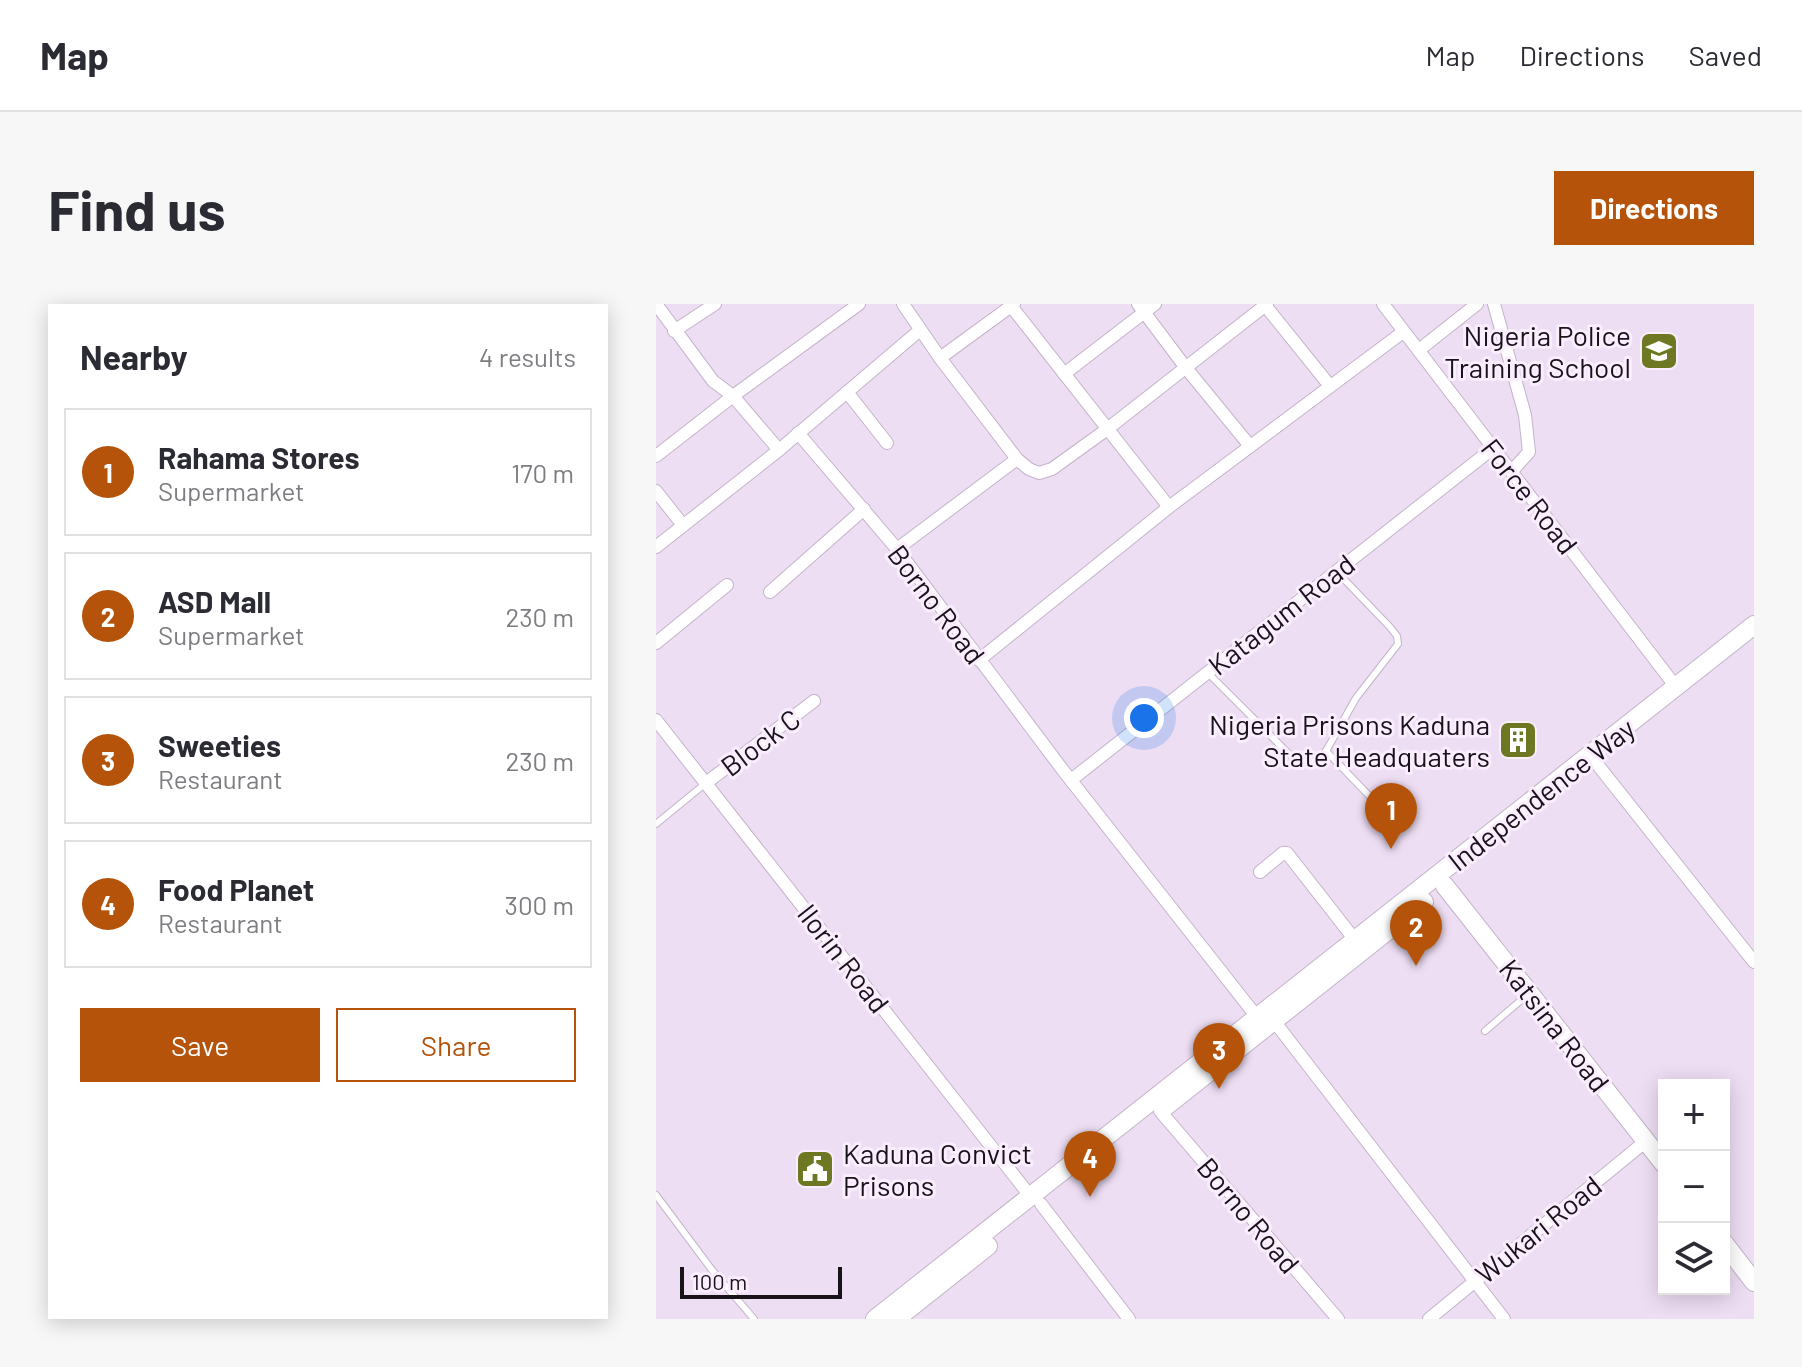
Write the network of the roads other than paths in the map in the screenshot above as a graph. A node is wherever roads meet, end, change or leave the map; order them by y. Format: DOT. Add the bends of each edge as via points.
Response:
graph roads {
  1 [pos="656,304"];
  2 [pos="715,304"];
  3 [pos="859,304"];
  4 [pos="903,304"];
  5 [pos="1383,304"];
  6 [pos="1477,304"];
  7 [pos="1494,304"];
  8 [pos="1013,305"];
  9 [pos="1265,305"];
  10 [pos="1146,307"];
  11 [pos="920,330"];
  12 [pos="674,331"];
  13 [pos="1403,332"];
  14 [pos="1419,350"];
  15 [pos="940,358"];
  16 [pos="1186,368"];
  17 [pos="1064,374"];
  18 [pos="1330,386"];
  19 [pos="847,392"];
  20 [pos="733,396"];
  21 [pos="1106,430"];
  22 [pos="798,433"];
  23 [pos="887,443"];
  24 [pos="1250,446"];
  25 [pos="1492,449"];
  26 [pos="779,450"];
  27 [pos="656,456"];
  28 [pos="1017,459"];
  29 [pos="1512,471"];
  30 [pos="656,491"];
  31 [pos="1169,507"];
  32 [pos="864,509"];
  33 [pos="682,524"];
  34 [pos="656,547"];
  35 [pos="897,549"];
  36 [pos="1336,571"];
  37 [pos="727,585"];
  38 [pos="770,592"];
  39 [pos="1754,625"];
  40 [pos="1754,640"];
  41 [pos="656,643"];
  42 [pos="979,660"];
  43 [pos="1206,671"];
  44 [pos="1676,687"];
  45 [pos="814,701"];
  46 [pos="658,727"];
  47 [pos="1326,751"];
  48 [pos="1597,764"];
  49 [pos="1071,780"];
  50 [pos="706,783"];
  51 [pos="1383,810"];
  52 [pos="656,824"];
  53 [pos="1260,872"];
  54 [pos="1445,886"];
  55 [pos="1355,940"];
  56 [pos="1754,962"];
  57 [pos="1530,993"];
  58 [pos="1266,1019"];
  59 [pos="1485,1031"];
  60 [pos="1160,1111"];
  61 [pos="1646,1141"];
  62 [pos="1658,1156"];
  63 [pos="656,1195"];
  64 [pos="1036,1201"];
  65 [pos="1730,1251"];
  66 [pos="1475,1280"];
  67 [pos="1754,1282"];
  68 [pos="754,1319"];
  69 [pos="875,1319"];
  70 [pos="896,1319"];
  71 [pos="1129,1319"];
  72 [pos="1338,1319"];
  73 [pos="1429,1319"];
  74 [pos="1504,1319"];
  1 -- 12 [label="street"];
  2 -- 12 [label="street"];
  3 -- 20 [label="street"];
  4 -- 11 [label="street"];
  5 -- 13 [label="street, Force Road"];
  6 -- 14 [label="street"];
  7 -- 29 [label="street" via="1528,439 1529,452"];
  8 -- 15 [label="street"];
  8 -- 17 [label="street"];
  9 -- 16 [label="street"];
  9 -- 18 [label="street"];
  10 -- 16 [label="street"];
  10 -- 17 [label="street"];
  11 -- 15 [label="street"];
  11 -- 19 [label="street"];
  12 -- 20 [label="street" via="713,381"];
  13 -- 14 [label="street, Force Road"];
  13 -- 18 [label="street"];
  14 -- 25 [label="street, Force Road"];
  15 -- 28 [label="street"];
  16 -- 21 [label="street"];
  16 -- 24 [label="street"];
  17 -- 21 [label="street"];
  18 -- 24 [label="street"];
  19 -- 22 [label="street"];
  19 -- 23 [label="street"];
  20 -- 26 [label="street"];
  20 -- 27 [label="street"];
  21 -- 28 [label="street" via="1052,469 1039,473"];
  21 -- 31 [label="street"];
  22 -- 26 [label="street"];
  22 -- 32 [label="street, Borno Road"];
  24 -- 31 [label="street"];
  25 -- 29 [label="street, Force Road"];
  25 -- 36 [label="street, Katagum Road"];
  26 -- 33 [label="street"];
  28 -- 35 [label="street"];
  29 -- 44 [label="street, Force Road"];
  30 -- 33 [label="street"];
  31 -- 42 [label="street"];
  32 -- 35 [label="street, Borno Road"];
  32 -- 38 [label="street"];
  33 -- 34 [label="street"];
  35 -- 42 [label="street, Borno Road"];
  36 -- 43 [label="street, Katagum Road"];
  36 -- 47 [label="lane" via="1389,626 1398,644 1356,698"];
  37 -- 41 [label="street"];
  39 -- 44 [label="main road, Independence Way"];
  40 -- 48 [label="main road, Independence Way"];
  42 -- 49 [label="street, Borno Road"];
  43 -- 47 [label="lane" via="1290,755 1313,762"];
  43 -- 49 [label="street, Katagum Road"];
  44 -- 55 [label="main road, Independence Way"];
  45 -- 50 [label="street, Block C"];
  46 -- 50 [label="street, Ilorin Road"];
  47 -- 51 [label="lane"];
  48 -- 54 [label="main road, Independence Way"];
  48 -- 56 [label="street"];
  49 -- 58 [label="street, Borno Road"];
  50 -- 52 [label="lane"];
  50 -- 64 [label="street, Ilorin Road"];
  53 -- 55 [label="street" via="1287,853"];
  54 -- 57 [label="main road, Katsina Road"];
  54 -- 58 [label="main road, Independence Way"];
  55 -- 58 [label="main road, Independence Way"];
  57 -- 59 [label="lane"];
  57 -- 61 [label="main road, Katsina Road"];
  58 -- 60 [label="main road, Independence Way"];
  58 -- 64 [label="main road, Independence Way"];
  58 -- 66 [label="street, Borno Road"];
  60 -- 64 [label="main road, Independence Way"];
  60 -- 72 [label="street, Borno Road"];
  61 -- 62 [label="main road, Katsina Road"];
  61 -- 66 [label="street, Wukari Road"];
  63 -- 68 [label="lane"];
  64 -- 69 [label="main road, Independence Way"];
  64 -- 70 [label="main road, Independence Way"];
  64 -- 71 [label="street, Ilorin Road"];
  65 -- 67 [label="main road"];
  66 -- 73 [label="street, Wukari Road"];
  66 -- 74 [label="street, Borno Road"];
}
